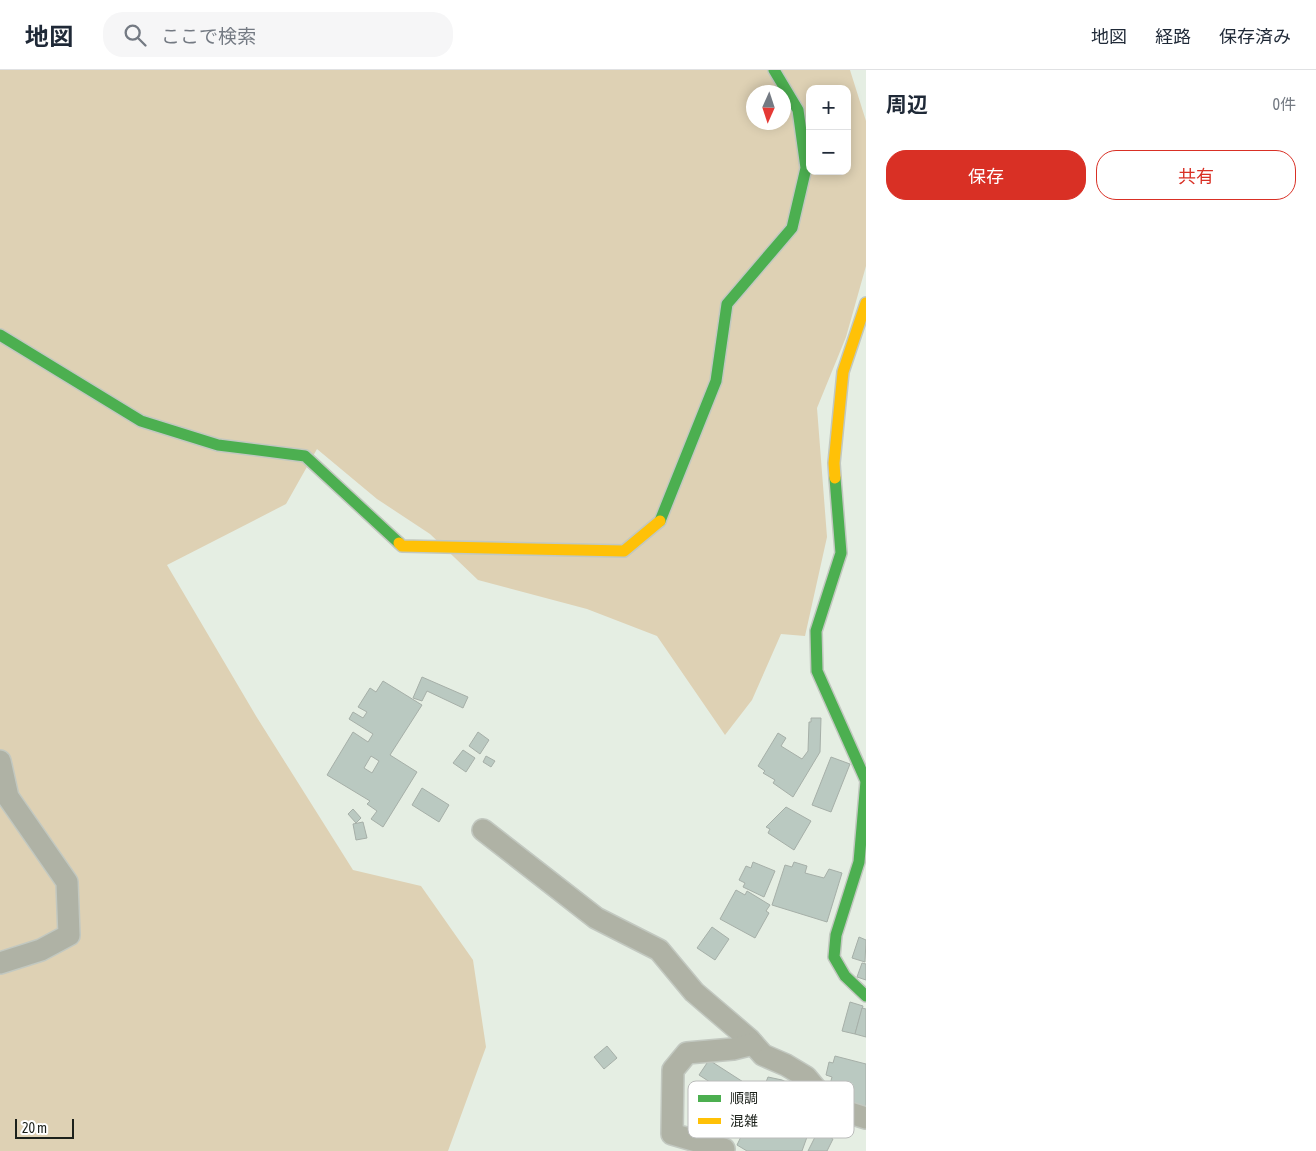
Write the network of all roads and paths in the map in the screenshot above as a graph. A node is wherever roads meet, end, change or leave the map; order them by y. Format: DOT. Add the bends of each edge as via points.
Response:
graph roads {
  1 [pos="774,70"];
  2 [pos="866,303"];
  3 [pos="0,335"];
  4 [pos="0,761"];
  5 [pos="483,830"];
  6 [pos="0,963"];
  7 [pos="866,996"];
  8 [pos="753,1044"];
  9 [pos="809,1081"];
  10 [pos="854,1114"];
  11 [pos="866,1118"];
  12 [pos="724,1149"];
  1 -- 3 [label="street" via="798,110 806,168 792,228 726,304 716,381 662,520 624,551 402,546 305,456 218,445 141,421"];
  2 -- 7 [label="street" via="843,372 841,390 834,463 841,553 816,631 817,671 866,782 859,862 836,935 834,956 845,976"];
  4 -- 6 [label="street" via="8,797 67,882 69,935 41,950"];
  5 -- 8 [label="street" via="596,918 659,950 694,992"];
  8 -- 9 [label="street" via="762,1055 786,1065"];
  8 -- 12 [label="street" via="687,1053 673,1070 672,1134"];
  10 -- 11 [label="street"];
}
